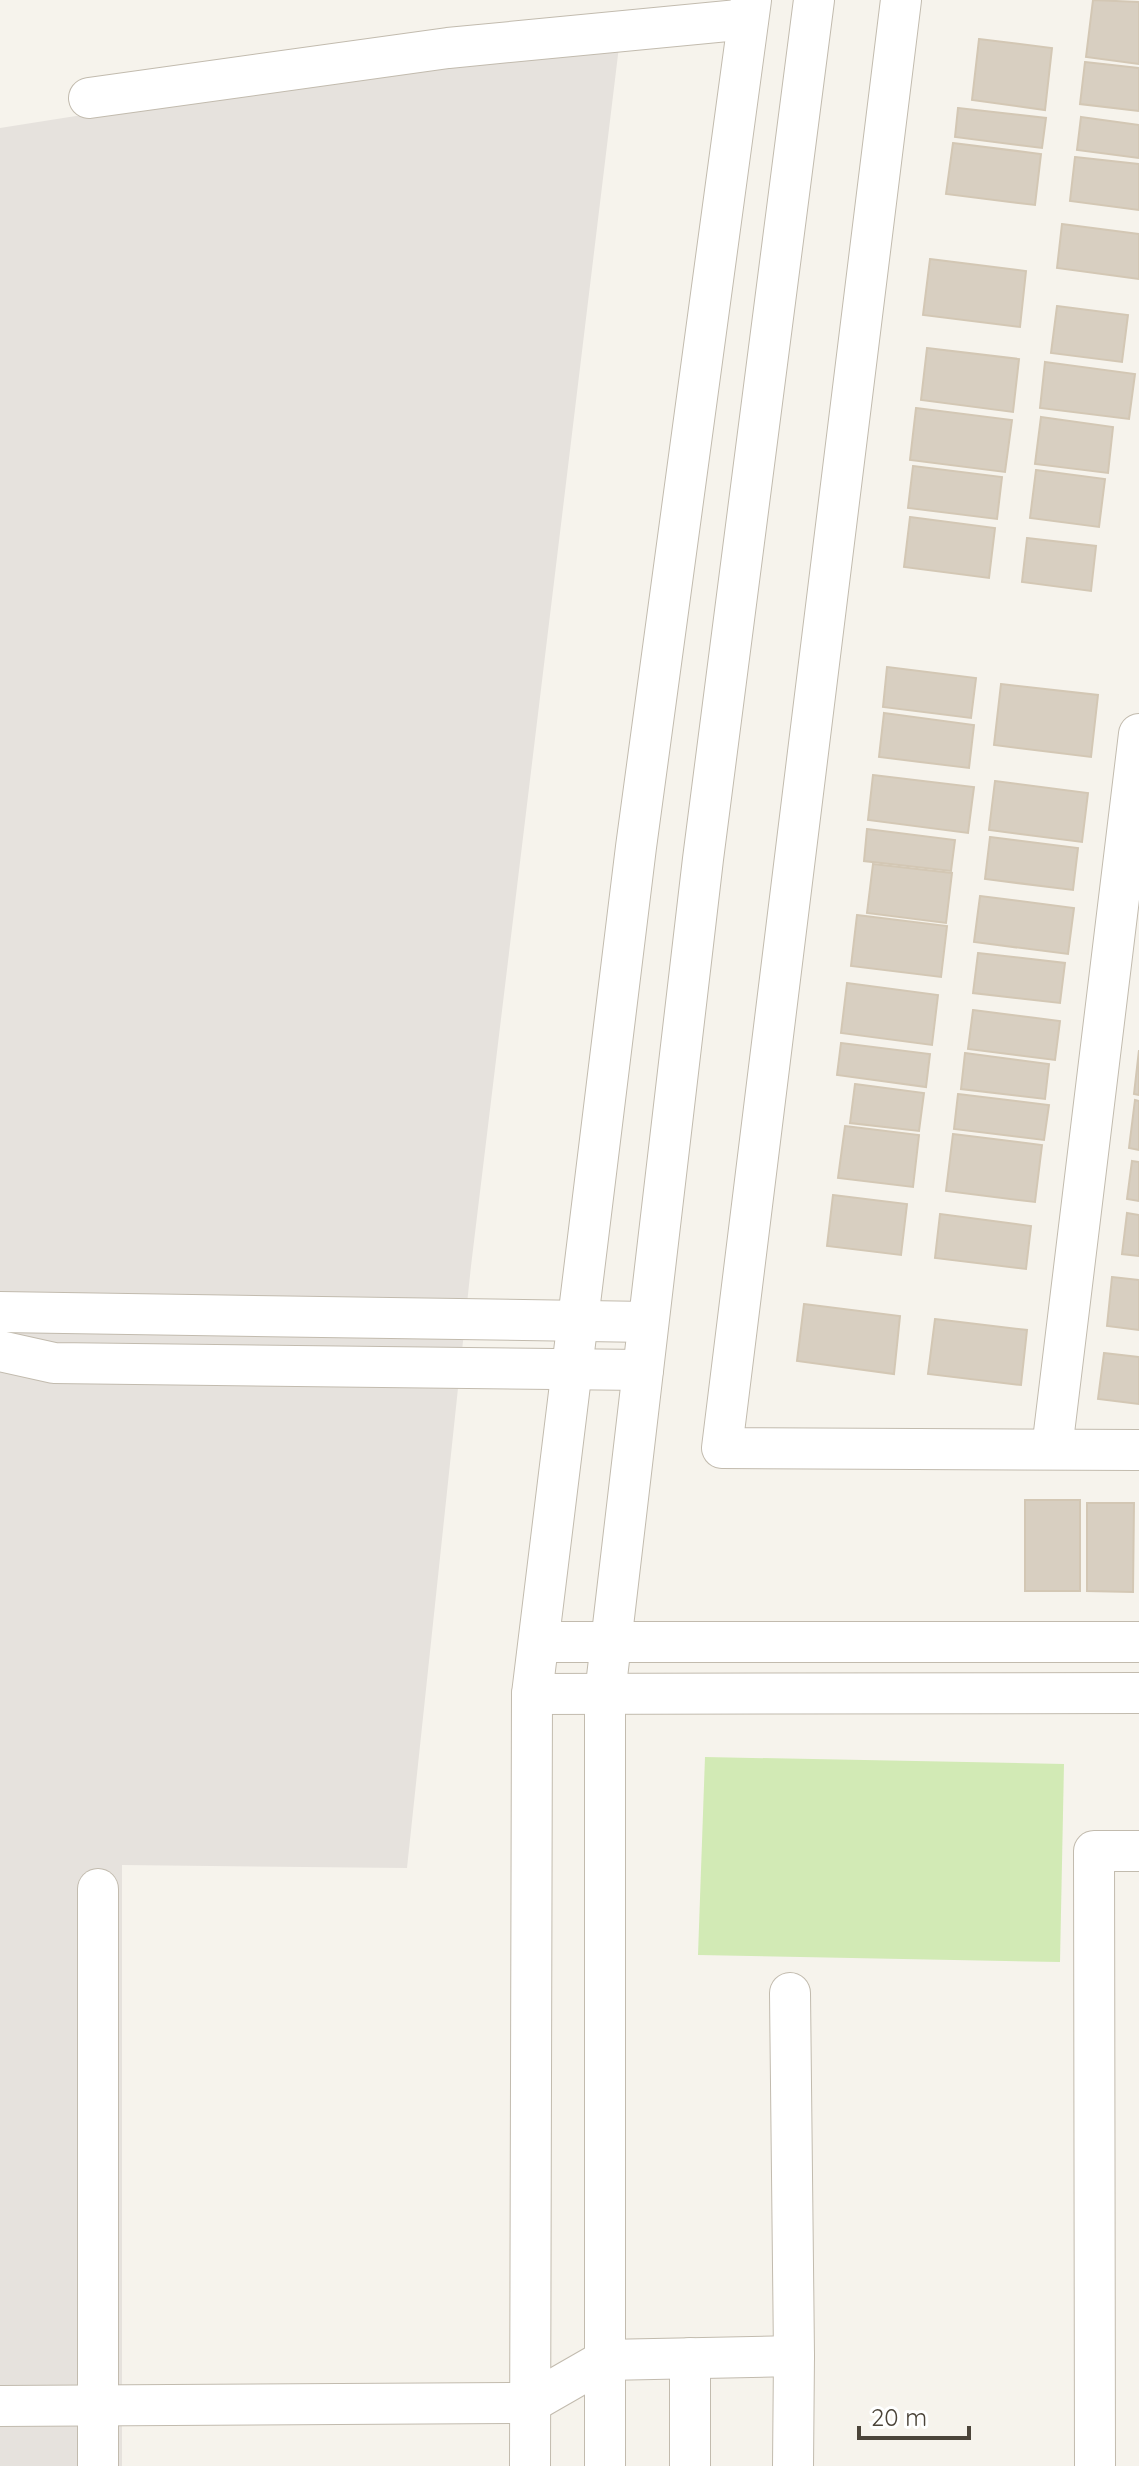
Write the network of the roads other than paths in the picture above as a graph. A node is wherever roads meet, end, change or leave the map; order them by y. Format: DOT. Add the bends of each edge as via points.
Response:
graph roads {
  1 [pos="814,0"];
  2 [pos="901,0"];
  3 [pos="750,9"];
  4 [pos="89,98"];
  5 [pos="1139,734"];
  6 [pos="1133,819"];
  7 [pos="0,1312"];
  8 [pos="578,1319"];
  9 [pos="648,1322"];
  10 [pos="0,1351"];
  11 [pos="572,1369"];
  12 [pos="643,1370"];
  13 [pos="1052,1449"];
  14 [pos="1139,1450"];
  15 [pos="611,1641"];
  16 [pos="539,1642"];
  17 [pos="1139,1642"];
  18 [pos="1139,1693"];
  19 [pos="532,1694"];
  20 [pos="605,1694"];
  21 [pos="1139,1851"];
  22 [pos="98,1889"];
  23 [pos="790,1993"];
  24 [pos="794,2356"];
  25 [pos="690,2358"];
  26 [pos="605,2360"];
  27 [pos="530,2403"];
  28 [pos="98,2405"];
  29 [pos="0,2406"];
  30 [pos="98,2466"];
  31 [pos="530,2466"];
  32 [pos="605,2466"];
  33 [pos="690,2466"];
  34 [pos="793,2466"];
  35 [pos="1095,2466"];
  1 -- 9 [label="street"];
  2 -- 13 [label="street" via="722,1448"];
  3 -- 4 [label="street"];
  3 -- 8 [label="street"];
  5 -- 6 [label="street"];
  6 -- 13 [label="street"];
  7 -- 8 [label="street"];
  8 -- 9 [label="street"];
  8 -- 11 [label="street"];
  9 -- 12 [label="street"];
  10 -- 11 [label="street" via="54,1363"];
  11 -- 12 [label="street"];
  11 -- 16 [label="street"];
  12 -- 15 [label="street"];
  13 -- 14 [label="street"];
  15 -- 16 [label="street"];
  15 -- 17 [label="street"];
  15 -- 20 [label="street"];
  16 -- 19 [label="street"];
  18 -- 20 [label="street"];
  19 -- 20 [label="street"];
  19 -- 27 [label="street"];
  20 -- 26 [label="street"];
  21 -- 35 [label="street" via="1094,1851"];
  22 -- 28 [label="street"];
  23 -- 24 [label="street"];
  24 -- 25 [label="street"];
  24 -- 34 [label="street"];
  25 -- 26 [label="street"];
  25 -- 33 [label="street"];
  26 -- 27 [label="street"];
  26 -- 32 [label="street"];
  27 -- 28 [label="street"];
  27 -- 31 [label="street"];
  28 -- 29 [label="street"];
  28 -- 30 [label="street"];
}
